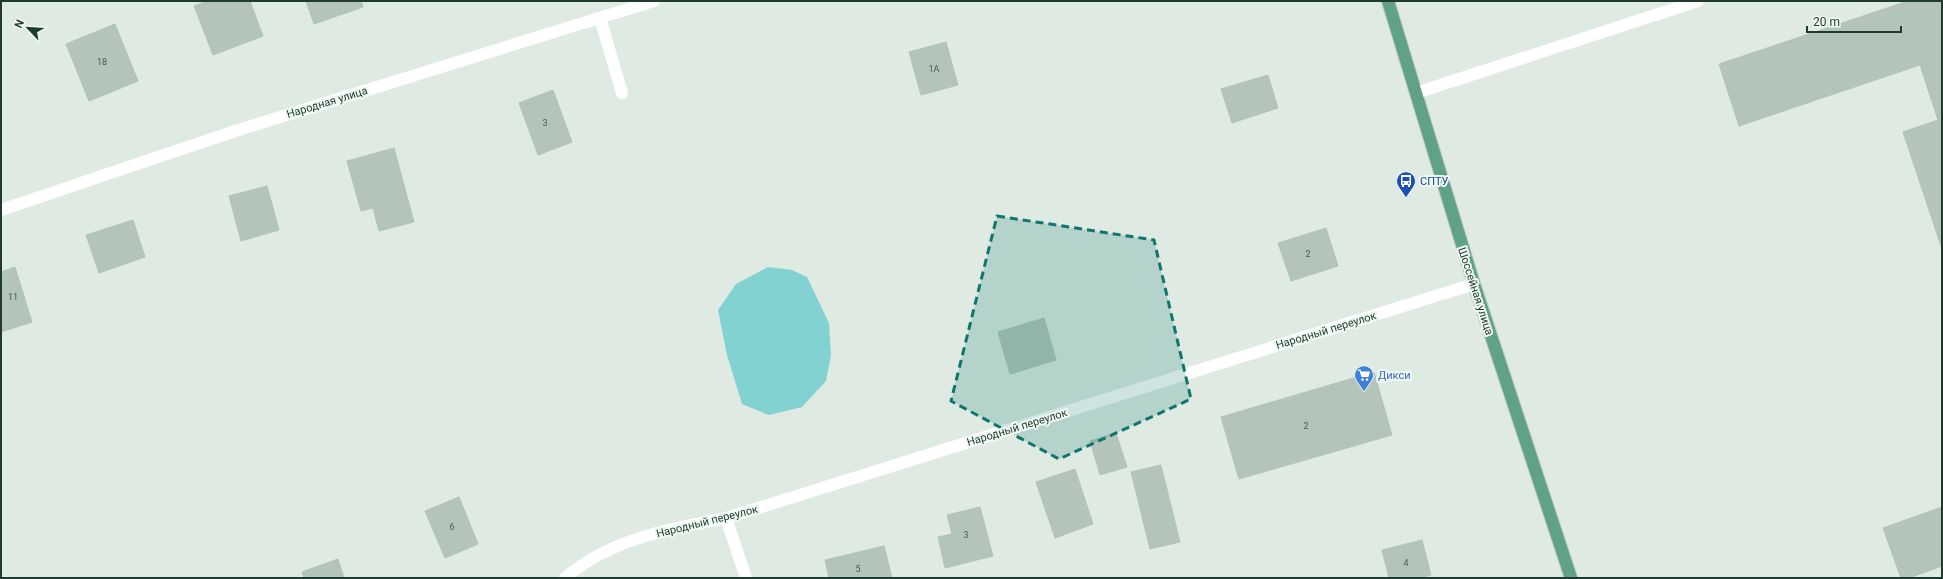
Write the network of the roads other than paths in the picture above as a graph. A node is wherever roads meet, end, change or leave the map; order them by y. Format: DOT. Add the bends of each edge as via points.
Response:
graph roads {
  1 [pos="654,1"];
  2 [pos="1388,1"];
  3 [pos="1698,1"];
  4 [pos="600,18"];
  5 [pos="622,93"];
  6 [pos="1416,93"];
  7 [pos="1,210"];
  8 [pos="1474,284"];
  9 [pos="726,518"];
  10 [pos="564,578"];
  11 [pos="746,578"];
  12 [pos="1571,578"];
  1 -- 4 [label="street, Народная улица"];
  2 -- 6 [label="main road, Шоссейная улица"];
  3 -- 6 [label="street"];
  4 -- 5 [label="street"];
  4 -- 7 [label="street, Народная улица" via="235,131"];
  6 -- 8 [label="main road, Шоссейная улица"];
  8 -- 9 [label="street, Народный переулок"];
  8 -- 12 [label="main road, Шоссейная улица"];
  9 -- 10 [label="street, Народный переулок" via="661,531 617,545"];
  9 -- 11 [label="street"];
}
